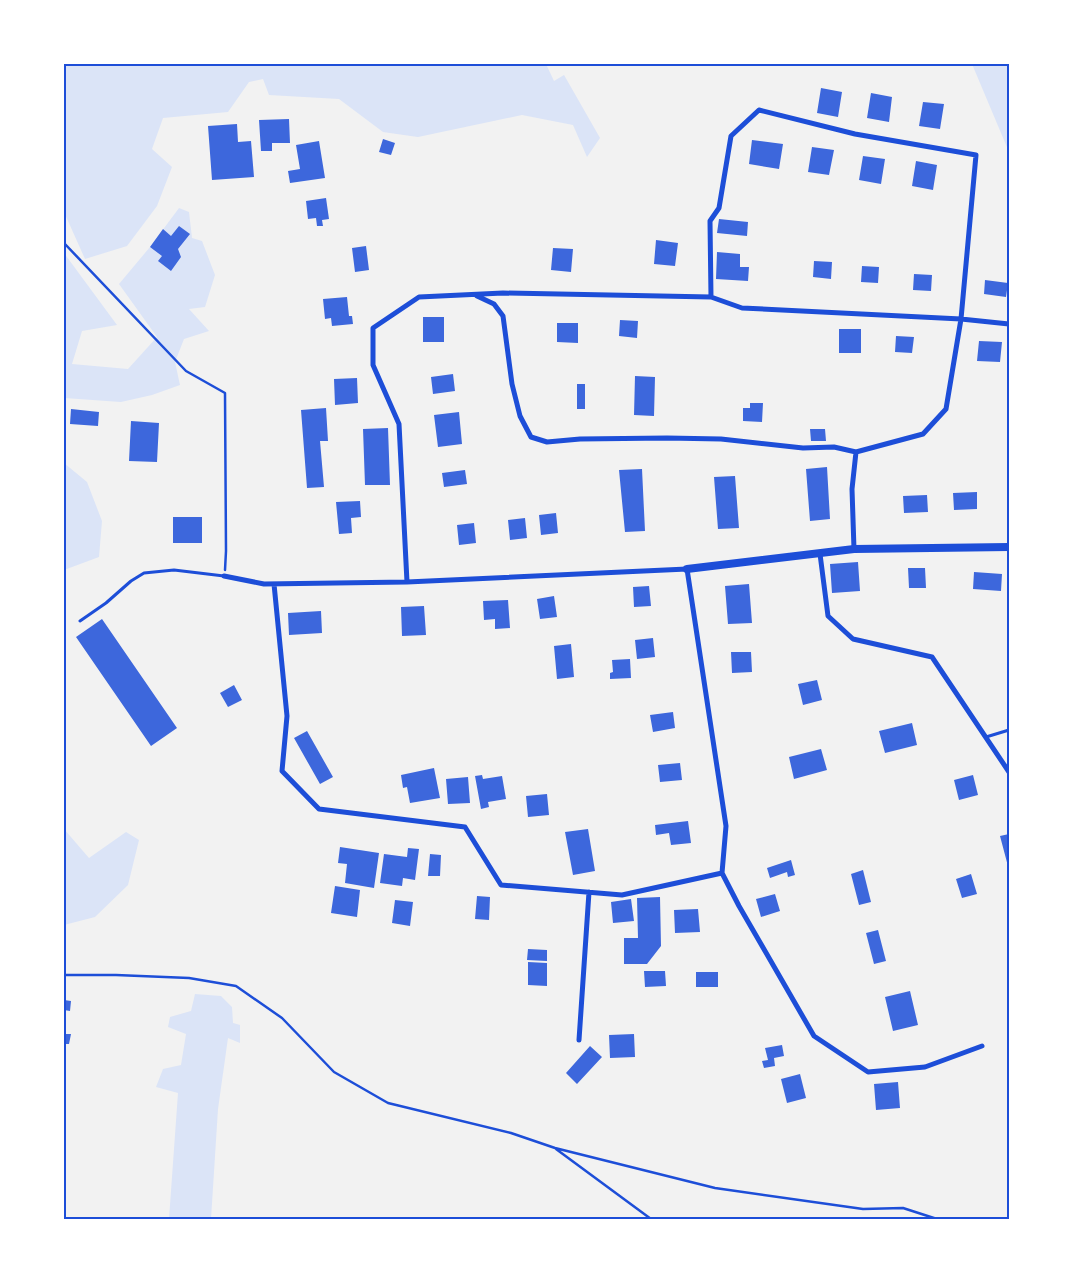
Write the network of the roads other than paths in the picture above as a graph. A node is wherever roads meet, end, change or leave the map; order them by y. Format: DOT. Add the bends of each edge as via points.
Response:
graph roads {
  1 [pos="474,294"];
  2 [pos="711,297"];
  3 [pos="961,319"];
  4 [pos="1009,324"];
  5 [pos="856,452"];
  6 [pos="1009,547"];
  7 [pos="854,549"];
  8 [pos="820,554"];
  9 [pos="687,569"];
  10 [pos="224,576"];
  11 [pos="407,582"];
  12 [pos="274,584"];
  13 [pos="80,621"];
  14 [pos="1009,730"];
  15 [pos="986,736"];
  16 [pos="1009,772"];
  17 [pos="722,873"];
  18 [pos="589,892"];
  19 [pos="578,1040"];
  20 [pos="982,1046"];
  1 -- 2 [label="street"];
  1 -- 5 [label="street" via="494,304 503,316 512,384 520,416 531,437 547,442 721,439"];
  1 -- 11 [label="street" via="419,296 373,328 373,366 399,424"];
  2 -- 3 [label="street" via="742,308"];
  2 -- 3 [label="street" via="710,221 718,208 731,136 759,110 856,134 976,155"];
  3 -- 4 [label="street"];
  3 -- 5 [label="street" via="946,409 923,434"];
  5 -- 7 [label="street" via="852,489"];
  6 -- 7 [label="street"];
  7 -- 8 [label="street"];
  8 -- 9 [label="street"];
  8 -- 15 [label="street" via="828,616 853,639 932,657"];
  9 -- 11 [label="street"];
  9 -- 17 [label="street" via="726,826"];
  10 -- 12 [label="street"];
  10 -- 13 [label="lane" via="174,570 144,573"];
  11 -- 12 [label="street"];
  12 -- 18 [label="street" via="287,716 282,771 319,809 465,827 501,884"];
  14 -- 15 [label="lane"];
  15 -- 16 [label="street"];
  17 -- 18 [label="street" via="622,895"];
  17 -- 20 [label="street" via="814,1036 868,1072 924,1067"];
  18 -- 19 [label="street"];
}
